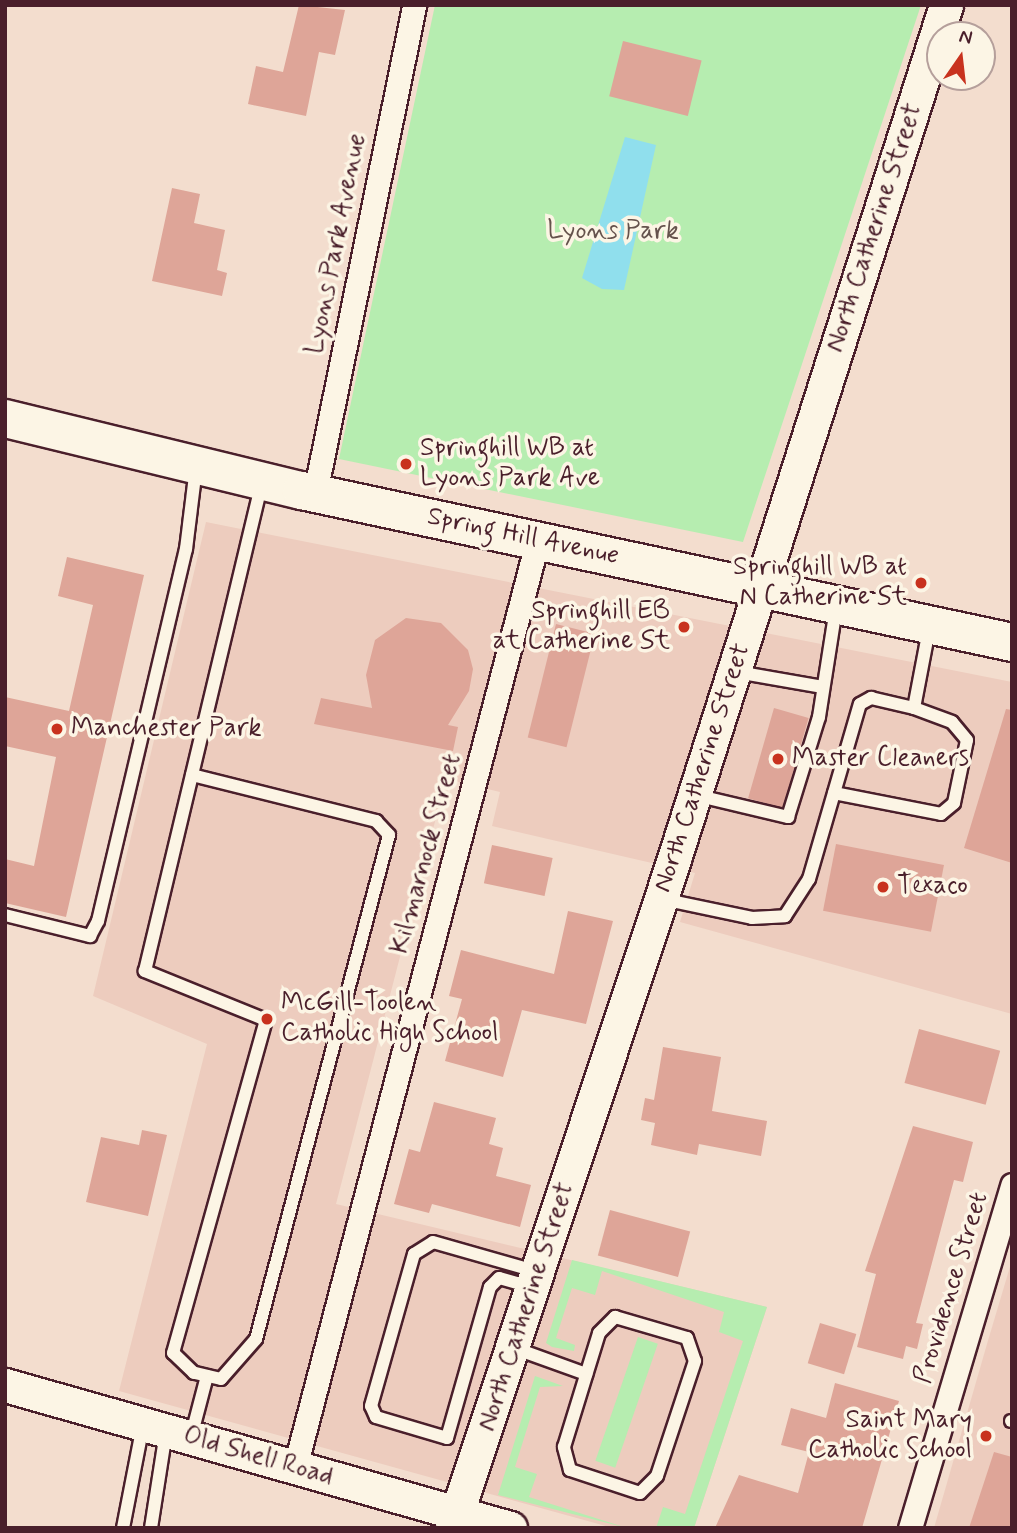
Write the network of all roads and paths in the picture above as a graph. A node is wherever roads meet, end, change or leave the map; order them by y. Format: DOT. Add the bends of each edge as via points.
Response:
graph roads {
  1 [pos="414,5"];
  2 [pos="946,5"];
  3 [pos="15,426"];
  4 [pos="196,466"];
  5 [pos="262,482"];
  6 [pos="315,494"];
  7 [pos="538,539"];
  8 [pos="759,587"];
  9 [pos="837,605"];
  10 [pos="929,625"];
  11 [pos="1012,642"];
  12 [pos="733,671"];
  13 [pos="823,687"];
  14 [pos="914,708"];
  15 [pos="192,775"];
  16 [pos="834,793"];
  17 [pos="695,795"];
  18 [pos="661,899"];
  19 [pos="5,915"];
  20 [pos="1012,1185"];
  21 [pos="536,1280"];
  22 [pos="513,1348"];
  23 [pos="586,1374"];
  24 [pos="208,1376"];
  25 [pos="5,1385"];
  26 [pos="167,1431"];
  27 [pos="447,1438"];
  28 [pos="475,1464"];
  29 [pos="295,1467"];
  30 [pos="454,1520"];
  31 [pos="123,1528"];
  32 [pos="151,1528"];
  33 [pos="510,1528"];
  34 [pos="910,1528"];
  1 -- 6 [label="street, Lyons Park Avenue"];
  2 -- 8 [label="street, North Catherine Street"];
  3 -- 4 [label="main road, Spring Hill Avenue"];
  4 -- 5 [label="main road, Spring Hill Avenue"];
  4 -- 19 [label="lane" via="186,549 98,922 90,936"];
  5 -- 6 [label="main road, Spring Hill Avenue"];
  5 -- 15 [label="lane"];
  6 -- 7 [label="main road, Spring Hill Avenue"];
  7 -- 8 [label="main road, Spring Hill Avenue"];
  7 -- 29 [label="street, Kilmarnock Street"];
  8 -- 9 [label="main road, Spring Hill Avenue"];
  8 -- 12 [label="street, North Catherine Street"];
  9 -- 10 [label="main road, Spring Hill Avenue"];
  9 -- 13 [label="lane"];
  10 -- 11 [label="main road, Spring Hill Avenue"];
  10 -- 14 [label="lane"];
  12 -- 13 [label="lane"];
  12 -- 17 [label="street, North Catherine Street"];
  13 -- 17 [label="lane" via="788,817"];
  14 -- 16 [label="lane" via="871,698 860,704"];
  14 -- 16 [label="lane" via="953,722 967,740 954,803 941,814"];
  15 -- 24 [label="lane" via="145,971 265,1020 173,1353"];
  15 -- 24 [label="lane" via="376,821 389,835 256,1339 221,1380"];
  16 -- 18 [label="lane" via="802,899 785,916 752,918"];
  17 -- 18 [label="street, North Catherine Street"];
  18 -- 21 [label="street, North Catherine Street"];
  20 -- 34 [label="street, Providence Street"];
  21 -- 22 [label="street, North Catherine Street"];
  21 -- 27 [label="lane" via="499,1278 490,1287"];
  21 -- 27 [label="lane" via="433,1242 414,1254 371,1406 376,1417"];
  22 -- 23 [label="lane"];
  22 -- 28 [label="street, North Catherine Street"];
  23 -- 23 [label="lane" via="599,1333 615,1317 687,1338 695,1361 657,1476 640,1493 570,1470 564,1447"];
  24 -- 26 [label="lane"];
  25 -- 26 [label="street, Old Shell Road"];
  26 -- 29 [label="street, Old Shell Road"];
  26 -- 31 [label="lane"];
  26 -- 32 [label="lane"];
  27 -- 28 [label="lane" via="463,1443"];
  28 -- 30 [label="street, North Catherine Street"];
  29 -- 30 [label="street, Old Shell Road"];
  30 -- 33 [label="street, Old Shell Road"];
}
